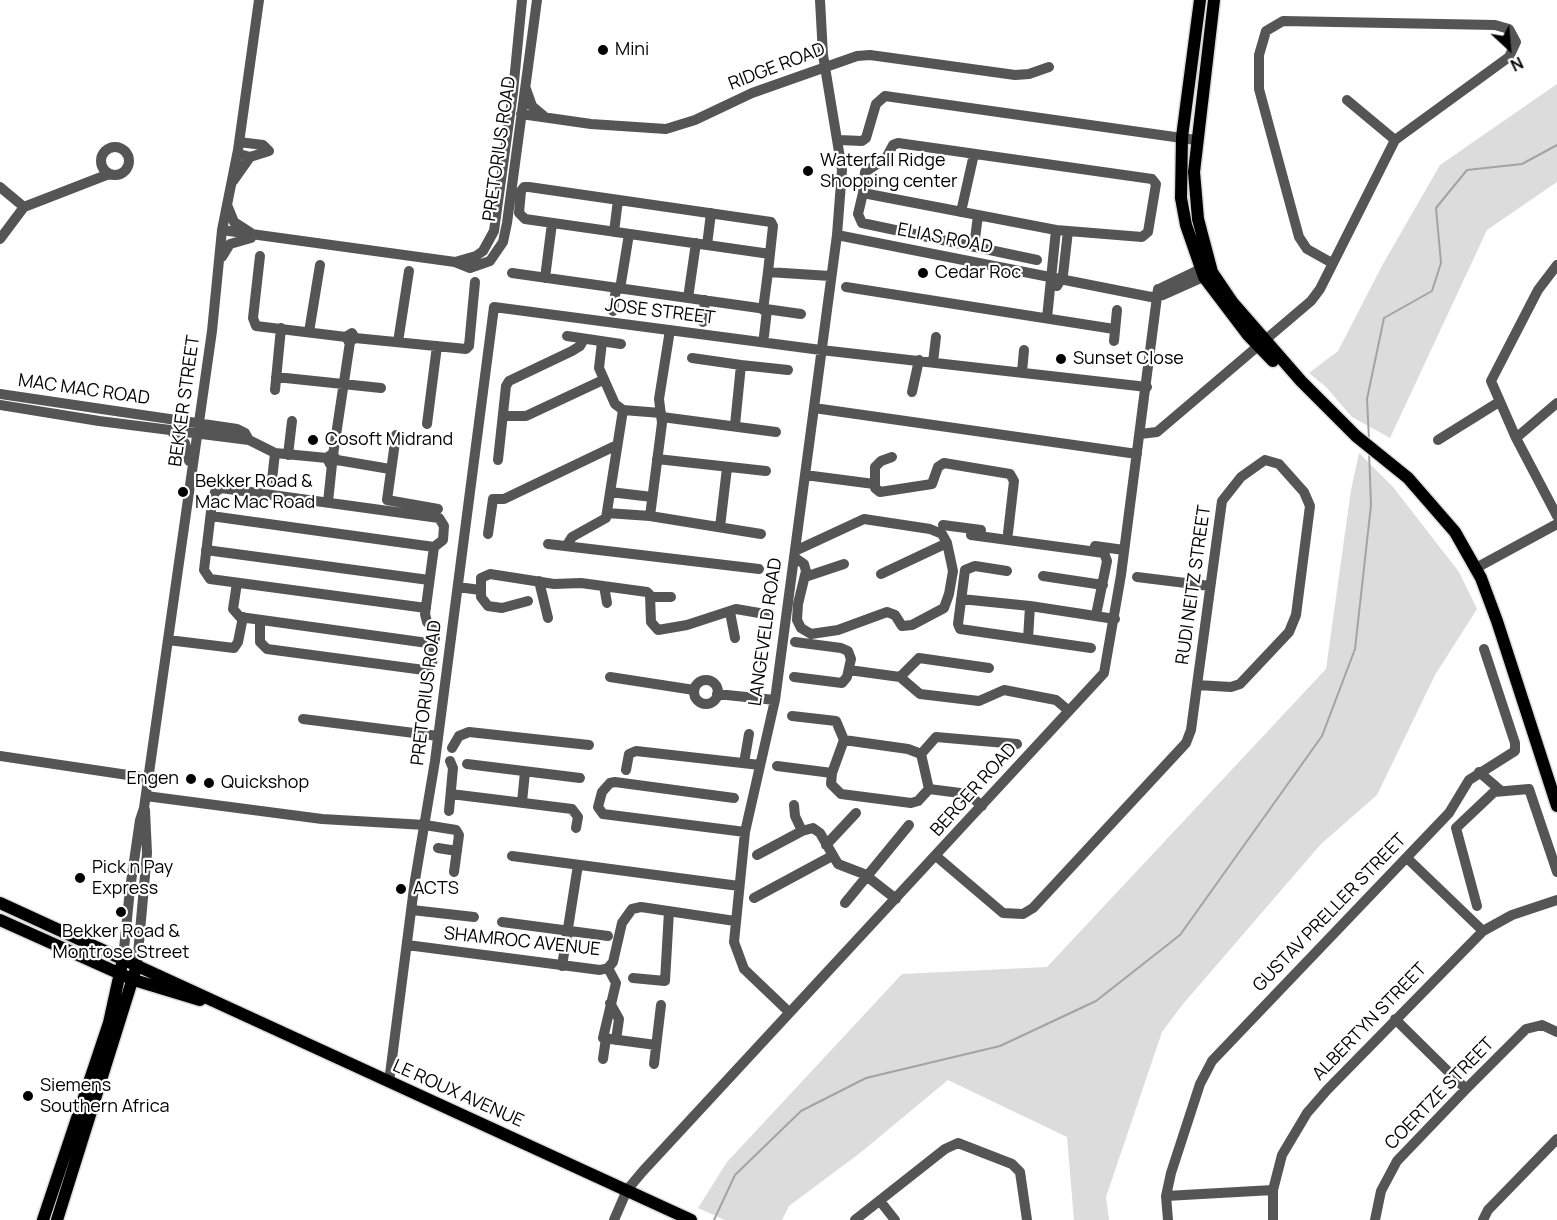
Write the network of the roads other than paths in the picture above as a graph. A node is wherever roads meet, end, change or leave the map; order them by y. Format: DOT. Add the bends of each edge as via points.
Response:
graph roads {
  1 [pos="259,0"];
  2 [pos="522,0"];
  3 [pos="537,0"];
  4 [pos="820,0"];
  5 [pos="1200,0"];
  6 [pos="1214,0"];
  7 [pos="825,67"];
  8 [pos="1048,67"];
  9 [pos="526,88"];
  10 [pos="1347,100"];
  11 [pos="521,114"];
  12 [pos="549,119"];
  13 [pos="1182,137"];
  14 [pos="839,140"];
  15 [pos="1196,140"];
  16 [pos="1395,140"];
  17 [pos="517,141"];
  18 [pos="239,146"];
  19 [pos="506,146"];
  20 [pos="974,154"];
  21 [pos="250,157"];
  22 [pos="101,164"];
  23 [pos="109,174"];
  24 [pos="89,180"];
  25 [pos="229,186"];
  26 [pos="0,187"];
  27 [pos="863,193"];
  28 [pos="618,200"];
  29 [pos="227,204"];
  30 [pos="24,207"];
  31 [pos="961,212"];
  32 [pos="711,213"];
  33 [pos="978,215"];
  34 [pos="552,223"];
  35 [pos="222,230"];
  36 [pos="1062,230"];
  37 [pos="614,232"];
  38 [pos="629,234"];
  39 [pos="257,235"];
  40 [pos="837,235"];
  41 [pos="0,239"];
  42 [pos="701,244"];
  43 [pos="974,247"];
  44 [pos="770,254"];
  45 [pos="260,256"];
  46 [pos="1037,260"];
  47 [pos="455,262"];
  48 [pos="1332,263"];
  49 [pos="218,265"];
  50 [pos="320,265"];
  51 [pos="1557,265"];
  52 [pos="409,271"];
  53 [pos="1207,271"];
  54 [pos="768,272"];
  55 [pos="512,273"];
  56 [pos="830,276"];
  57 [pos="1054,277"];
  58 [pos="545,278"];
  59 [pos="475,282"];
  60 [pos="846,287"];
  61 [pos="618,288"];
  62 [pos="1158,293"];
  63 [pos="688,298"];
  64 [pos="705,300"];
  65 [pos="494,307"];
  66 [pos="765,310"];
  67 [pos="1116,310"];
  68 [pos="613,311"];
  69 [pos="801,314"];
  70 [pos="1047,318"];
  71 [pos="703,322"];
  72 [pos="281,328"];
  73 [pos="1114,329"];
  74 [pos="670,330"];
  75 [pos="309,332"];
  76 [pos="567,336"];
  77 [pos="764,336"];
  78 [pos="936,337"];
  79 [pos="350,339"];
  80 [pos="584,339"];
  81 [pos="1114,341"];
  82 [pos="398,342"];
  83 [pos="602,342"];
  84 [pos="1261,342"];
  85 [pos="621,344"];
  86 [pos="437,346"];
  87 [pos="821,350"];
  88 [pos="1024,350"];
  89 [pos="692,358"];
  90 [pos="919,360"];
  91 [pos="933,362"];
  92 [pos="741,364"];
  93 [pos="788,370"];
  94 [pos="1022,372"];
  95 [pos="276,377"];
  96 [pos="603,380"];
  97 [pos="342,384"];
  98 [pos="1147,387"];
  99 [pos="381,388"];
  100 [pos="275,390"];
  101 [pos="912,392"];
  102 [pos="0,394"];
  103 [pos="1499,402"];
  104 [pos="1557,403"];
  105 [pos="0,405"];
  106 [pos="814,408"];
  107 [pos="100,409"];
  108 [pos="623,410"];
  109 [pos="661,415"];
  110 [pos="504,416"];
  111 [pos="99,421"];
  112 [pos="292,421"];
  113 [pos="427,424"];
  114 [pos="735,425"];
  115 [pos="197,429"];
  116 [pos="167,430"];
  117 [pos="776,432"];
  118 [pos="1140,434"];
  119 [pos="396,435"];
  120 [pos="1516,438"];
  121 [pos="1438,440"];
  122 [pos="617,445"];
  123 [pos="275,453"];
  124 [pos="1137,454"];
  125 [pos="288,455"];
  126 [pos="891,457"];
  127 [pos="332,459"];
  128 [pos="657,459"];
  129 [pos="498,460"];
  130 [pos="727,468"];
  131 [pos="390,469"];
  132 [pos="766,471"];
  133 [pos="191,473"];
  134 [pos="805,476"];
  135 [pos="272,480"];
  136 [pos="874,484"];
  137 [pos="610,492"];
  138 [pos="652,497"];
  139 [pos="328,502"];
  140 [pos="438,509"];
  141 [pos="607,513"];
  142 [pos="211,516"];
  143 [pos="650,516"];
  144 [pos="1557,516"];
  145 [pos="1557,524"];
  146 [pos="943,525"];
  147 [pos="720,527"];
  148 [pos="1008,533"];
  149 [pos="488,534"];
  150 [pos="761,534"];
  151 [pos="971,535"];
  152 [pos="947,543"];
  153 [pos="548,544"];
  154 [pos="567,545"];
  155 [pos="434,547"];
  156 [pos="206,550"];
  157 [pos="1124,550"];
  158 [pos="794,554"];
  159 [pos="844,564"];
  160 [pos="1476,568"];
  161 [pos="759,569"];
  162 [pos="1007,571"];
  163 [pos="881,574"];
  164 [pos="1043,576"];
  165 [pos="805,577"];
  166 [pos="1137,577"];
  167 [pos="429,580"];
  168 [pos="539,582"];
  169 [pos="237,583"];
  170 [pos="1103,585"];
  171 [pos="604,586"];
  172 [pos="1210,586"];
  173 [pos="458,587"];
  174 [pos="480,590"];
  175 [pos="650,597"];
  176 [pos="671,597"];
  177 [pos="961,600"];
  178 [pos="528,601"];
  179 [pos="607,603"];
  180 [pos="1030,606"];
  181 [pos="426,608"];
  182 [pos="730,612"];
  183 [pos="765,614"];
  184 [pos="1096,615"];
  185 [pos="243,617"];
  186 [pos="548,618"];
  187 [pos="1115,619"];
  188 [pos="260,621"];
  189 [pos="735,638"];
  190 [pos="1028,639"];
  191 [pos="168,640"];
  192 [pos="795,642"];
  193 [pos="435,644"];
  194 [pos="1091,648"];
  195 [pos="1484,649"];
  196 [pos="989,668"];
  197 [pos="849,670"];
  198 [pos="610,677"];
  199 [pos="794,677"];
  200 [pos="900,677"];
  201 [pos="1197,685"];
  202 [pos="694,690"];
  203 [pos="717,694"];
  204 [pos="775,700"];
  205 [pos="1069,711"];
  206 [pos="792,716"];
  207 [pos="303,719"];
  208 [pos="750,734"];
  209 [pos="438,740"];
  210 [pos="843,740"];
  211 [pos="1017,744"];
  212 [pos="589,745"];
  213 [pos="452,748"];
  214 [pos="921,754"];
  215 [pos="0,756"];
  216 [pos="435,761"];
  217 [pos="450,761"];
  218 [pos="744,763"];
  219 [pos="467,764"];
  220 [pos="760,765"];
  221 [pos="777,766"];
  222 [pos="626,770"];
  223 [pos="525,772"];
  224 [pos="1479,772"];
  225 [pos="832,773"];
  226 [pos="148,778"];
  227 [pos="579,778"];
  228 [pos="929,789"];
  229 [pos="1500,790"];
  230 [pos="451,794"];
  231 [pos="146,796"];
  232 [pos="734,798"];
  233 [pos="522,802"];
  234 [pos="794,805"];
  235 [pos="982,806"];
  236 [pos="1557,806"];
  237 [pos="144,808"];
  238 [pos="449,811"];
  239 [pos="856,813"];
  240 [pos="425,825"];
  241 [pos="909,825"];
  242 [pos="576,828"];
  243 [pos="802,831"];
  244 [pos="745,832"];
  245 [pos="826,845"];
  246 [pos="438,848"];
  247 [pos="457,851"];
  248 [pos="758,855"];
  249 [pos="512,856"];
  250 [pos="832,856"];
  251 [pos="936,856"];
  252 [pos="1407,858"];
  253 [pos="578,865"];
  254 [pos="454,872"];
  255 [pos="1557,872"];
  256 [pos="867,877"];
  257 [pos="739,886"];
  258 [pos="754,898"];
  259 [pos="896,899"];
  260 [pos="1557,900"];
  261 [pos="0,903"];
  262 [pos="845,903"];
  263 [pos="1477,906"];
  264 [pos="412,910"];
  265 [pos="669,911"];
  266 [pos="474,917"];
  267 [pos="0,920"];
  268 [pos="735,921"];
  269 [pos="502,922"];
  270 [pos="567,931"];
  271 [pos="1483,931"];
  272 [pos="608,936"];
  273 [pos="408,945"];
  274 [pos="123,958"];
  275 [pos="137,965"];
  276 [pos="562,966"];
  277 [pos="608,968"];
  278 [pos="121,975"];
  279 [pos="633,978"];
  280 [pos="134,980"];
  281 [pos="211,1001"];
  282 [pos="661,1005"];
  283 [pos="789,1012"];
  284 [pos="1395,1019"];
  285 [pos="1557,1032"];
  286 [pos="608,1038"];
  287 [pos="656,1045"];
  288 [pos="603,1059"];
  289 [pos="654,1064"];
  290 [pos="389,1082"];
  291 [pos="1466,1089"];
  292 [pos="1557,1139"];
  293 [pos="627,1190"];
  294 [pos="1273,1190"];
  295 [pos="1166,1196"];
  296 [pos="880,1201"];
  297 [pos="43,1220"];
  298 [pos="57,1220"];
  299 [pos="614,1220"];
  300 [pos="691,1220"];
  301 [pos="855,1220"];
  302 [pos="895,1220"];
  303 [pos="1027,1220"];
  304 [pos="1168,1220"];
  305 [pos="1273,1220"];
  306 [pos="1375,1220"];
  307 [pos="1483,1220"];
  1 -- 18 [label="street, BEKKER STREET"];
  2 -- 19 [label="street, PRETORIUS ROAD"];
  3 -- 9 [label="street, PRETORIUS ROAD"];
  4 -- 7 [label="street, LANGEVELD ROAD"];
  5 -- 13 [label="main road"];
  6 -- 15 [label="main road"];
  7 -- 8 [label="street, RIDGE ROAD" via="870,55 1015,75"];
  7 -- 12 [label="street, RIDGE ROAD" via="666,129"];
  7 -- 14 [label="street, LANGEVELD ROAD"];
  9 -- 11 [label="street, PRETORIUS ROAD"];
  9 -- 12 [label="street" via="532,106"];
  10 -- 16 [label="street"];
  11 -- 12 [label="street, RIDGE ROAD"];
  11 -- 17 [label="street, PRETORIUS ROAD"];
  11 -- 19 [label="street"];
  12 -- 17 [label="street" via="533,123"];
  13 -- 14 [label="street" via="885,96 876,104 866,138"];
  13 -- 15 [label="street"];
  13 -- 53 [label="main road" via="1180,198 1186,225"];
  14 -- 40 [label="street, LANGEVELD ROAD" via="842,170"];
  15 -- 53 [label="main road" via="1194,172"];
  16 -- 48 [label="street"];
  16 -- 48 [label="street" via="1509,57 1516,46 1511,31 1495,26 1283,21 1266,31 1259,55 1259,89 1299,237 1307,249"];
  17 -- 47 [label="street, PRETORIUS ROAD" via="507,223 498,252 476,267"];
  18 -- 21 [label="street"];
  18 -- 21 [label="street" via="263,145 268,151"];
  18 -- 25 [label="street, BEKKER STREET"];
  19 -- 47 [label="street, PRETORIUS ROAD" via="491,239 476,256"];
  20 -- 27 [label="street" via="898,143 886,158 865,172"];
  20 -- 31 [label="street"];
  20 -- 36 [label="street" via="1152,179 1156,184 1149,232 1142,237"];
  21 -- 25 [label="street"];
  22 -- 23 [label="street"];
  22 -- 23 [label="street" via="104,151 110,147 128,153 126,171"];
  22 -- 24 [label="street"];
  23 -- 24 [label="street"];
  24 -- 30 [label="street"];
  25 -- 29 [label="street, BEKKER STREET"];
  26 -- 30 [label="street"];
  27 -- 31 [label="street"];
  27 -- 43 [label="street" via="858,214 862,223"];
  28 -- 32 [label="street"];
  28 -- 34 [label="street" via="522,188 521,217"];
  28 -- 37 [label="street"];
  29 -- 35 [label="street, BEKKER STREET"];
  29 -- 39 [label="street" via="234,222"];
  30 -- 41 [label="street"];
  31 -- 33 [label="street"];
  32 -- 42 [label="street"];
  32 -- 44 [label="street" via="771,222"];
  33 -- 36 [label="street"];
  33 -- 43 [label="street"];
  34 -- 37 [label="street"];
  34 -- 58 [label="street"];
  35 -- 39 [label="street, PRETORIUS ROAD"];
  35 -- 49 [label="street, BEKKER STREET"];
  36 -- 57 [label="street"];
  37 -- 38 [label="street"];
  38 -- 42 [label="street"];
  38 -- 61 [label="street"];
  39 -- 47 [label="street, PRETORIUS ROAD"];
  39 -- 49 [label="street" via="227,246"];
  40 -- 56 [label="street, LANGEVELD ROAD"];
  40 -- 57 [label="street, ELIAS ROAD"];
  42 -- 44 [label="street"];
  42 -- 63 [label="street"];
  43 -- 46 [label="street"];
  44 -- 54 [label="street"];
  45 -- 72 [label="street" via="254,323"];
  48 -- 84 [label="street" via="1311,301"];
  49 -- 115 [label="street, BEKKER STREET"];
  50 -- 75 [label="street"];
  51 -- 103 [label="street" via="1538,290 1492,375"];
  52 -- 82 [label="street"];
  53 -- 62 [label="street"];
  53 -- 84 [label="main road"];
  54 -- 56 [label="street"];
  54 -- 66 [label="street"];
  55 -- 58 [label="street"];
  56 -- 87 [label="street, LANGEVELD ROAD"];
  57 -- 62 [label="street, ELIAS ROAD"];
  57 -- 70 [label="street"];
  58 -- 61 [label="street"];
  59 -- 86 [label="street" via="468,348"];
  60 -- 70 [label="street"];
  61 -- 63 [label="street"];
  61 -- 68 [label="street"];
  62 -- 98 [label="street, BERGER ROAD"];
  63 -- 64 [label="street"];
  64 -- 66 [label="street"];
  64 -- 71 [label="street"];
  65 -- 74 [label="street, JOSE STREET"];
  65 -- 173 [label="street, PRETORIUS ROAD"];
  66 -- 69 [label="street"];
  66 -- 77 [label="street"];
  67 -- 73 [label="street"];
  70 -- 73 [label="street"];
  72 -- 75 [label="street"];
  72 -- 95 [label="street"];
  73 -- 81 [label="street"];
  74 -- 87 [label="street, JOSE STREET"];
  74 -- 109 [label="street" via="659,399"];
  75 -- 79 [label="street"];
  76 -- 80 [label="street"];
  78 -- 91 [label="street"];
  79 -- 82 [label="street"];
  79 -- 97 [label="street"];
  80 -- 83 [label="street"];
  80 -- 110 [label="street" via="572,351 509,381"];
  82 -- 86 [label="street"];
  83 -- 85 [label="street"];
  83 -- 96 [label="street" via="599,368"];
  84 -- 118 [label="street" via="1157,432"];
  84 -- 160 [label="main road" via="1296,386 1408,478 1442,514"];
  86 -- 113 [label="street"];
  87 -- 90 [label="street, JOSE STREET"];
  87 -- 106 [label="street, LANGEVELD ROAD"];
  88 -- 94 [label="street"];
  89 -- 92 [label="street"];
  90 -- 91 [label="street, JOSE STREET"];
  90 -- 101 [label="street"];
  91 -- 94 [label="street, JOSE STREET"];
  92 -- 93 [label="street"];
  92 -- 114 [label="street"];
  94 -- 98 [label="street, JOSE STREET"];
  95 -- 97 [label="street"];
  95 -- 100 [label="street"];
  96 -- 108 [label="street" via="615,404"];
  96 -- 110 [label="street" via="526,416"];
  97 -- 99 [label="street"];
  97 -- 127 [label="street"];
  98 -- 118 [label="street, BERGER ROAD"];
  102 -- 107 [label="street, MAC MAC ROAD"];
  103 -- 120 [label="street"];
  103 -- 121 [label="street"];
  104 -- 120 [label="street"];
  105 -- 111 [label="street, MAC MAC ROAD"];
  106 -- 124 [label="street"];
  106 -- 134 [label="street, LANGEVELD ROAD"];
  107 -- 111 [label="street"];
  107 -- 115 [label="street, MAC MAC ROAD"];
  108 -- 109 [label="street"];
  108 -- 122 [label="street"];
  109 -- 114 [label="street"];
  109 -- 128 [label="street"];
  110 -- 129 [label="street"];
  111 -- 116 [label="street, MAC MAC ROAD"];
  112 -- 125 [label="street"];
  114 -- 117 [label="street"];
  115 -- 116 [label="street, MAC MAC ROAD"];
  115 -- 123 [label="street" via="237,429"];
  115 -- 133 [label="street, BEKKER STREET"];
  116 -- 133 [label="street" via="185,443"];
  118 -- 124 [label="street, BERGER ROAD"];
  119 -- 131 [label="street"];
  120 -- 144 [label="street"];
  122 -- 137 [label="street"];
  122 -- 149 [label="street" via="504,499 493,499"];
  123 -- 125 [label="street"];
  123 -- 135 [label="street"];
  124 -- 157 [label="street, BERGER ROAD"];
  125 -- 127 [label="street"];
  126 -- 136 [label="street" via="877,464"];
  127 -- 131 [label="street"];
  127 -- 139 [label="street"];
  128 -- 130 [label="street"];
  128 -- 138 [label="street"];
  130 -- 132 [label="street"];
  130 -- 147 [label="street"];
  131 -- 140 [label="street" via="388,501"];
  133 -- 191 [label="street, BEKKER STREET"];
  134 -- 136 [label="street"];
  134 -- 158 [label="street, LANGEVELD ROAD"];
  136 -- 148 [label="street" via="880,492 930,485 938,467 944,464 1006,472 1014,482"];
  137 -- 138 [label="street"];
  137 -- 141 [label="street"];
  138 -- 143 [label="street"];
  139 -- 142 [label="street" via="220,488 214,495"];
  139 -- 155 [label="street" via="439,518 444,526 443,540"];
  141 -- 143 [label="street"];
  141 -- 154 [label="street" via="603,521 572,537"];
  142 -- 155 [label="street"];
  142 -- 156 [label="street"];
  143 -- 147 [label="street"];
  145 -- 160 [label="street"];
  146 -- 148 [label="street"];
  147 -- 150 [label="street"];
  148 -- 157 [label="street"];
  151 -- 170 [label="street" via="1101,552 1107,561"];
  152 -- 158 [label="street" via="942,534 930,529 864,519"];
  152 -- 163 [label="street"];
  152 -- 165 [label="street" via="953,571 947,602 936,614 912,626 902,626 895,615 887,612 838,630 806,633 799,626 796,613"];
  153 -- 154 [label="street"];
  154 -- 161 [label="street"];
  155 -- 167 [label="street"];
  156 -- 167 [label="street"];
  156 -- 169 [label="street" via="206,576"];
  157 -- 187 [label="street, BERGER ROAD"];
  158 -- 165 [label="street" via="804,564"];
  158 -- 204 [label="street, LANGEVELD ROAD"];
  159 -- 165 [label="street"];
  160 -- 236 [label="main road"];
  162 -- 177 [label="street" via="967,568"];
  164 -- 170 [label="street"];
  166 -- 172 [label="street"];
  167 -- 181 [label="street"];
  168 -- 171 [label="street"];
  168 -- 174 [label="street" via="487,574 481,578"];
  168 -- 186 [label="street"];
  169 -- 181 [label="street"];
  169 -- 185 [label="street" via="233,609"];
  170 -- 184 [label="street"];
  171 -- 175 [label="street" via="647,592"];
  171 -- 179 [label="street"];
  172 -- 201 [label="street, RUDI NEITZ STREET"];
  172 -- 201 [label="street, RUDI NEITZ STREET" via="1225,495 1262,461 1279,464 1304,492 1310,506 1294,623 1240,684"];
  173 -- 174 [label="street"];
  173 -- 209 [label="street, PRETORIUS ROAD"];
  174 -- 178 [label="street" via="485,604 493,608"];
  175 -- 176 [label="street"];
  175 -- 182 [label="street" via="650,617 658,630"];
  177 -- 180 [label="street"];
  177 -- 190 [label="street" via="958,624 962,630"];
  180 -- 184 [label="street"];
  180 -- 190 [label="street"];
  181 -- 193 [label="street"];
  182 -- 183 [label="street" via="740,609"];
  182 -- 189 [label="street"];
  184 -- 187 [label="street"];
  185 -- 188 [label="street"];
  185 -- 191 [label="street" via="234,648"];
  187 -- 205 [label="street, BERGER ROAD" via="1104,673"];
  188 -- 193 [label="street"];
  188 -- 193 [label="street" via="260,642 267,649 419,670 431,665"];
  190 -- 194 [label="street"];
  191 -- 226 [label="street, BEKKER STREET"];
  192 -- 197 [label="street" via="846,649"];
  195 -- 224 [label="street, GUSTAV PRELLER STREET" via="1516,748 1509,757"];
  196 -- 200 [label="street" via="919,658"];
  197 -- 199 [label="street" via="839,683"];
  197 -- 200 [label="street"];
  198 -- 202 [label="street"];
  200 -- 205 [label="street" via="920,694 979,700 1004,690 1053,699"];
  201 -- 251 [label="street, RUDI NEITZ STREET" via="1186,743 1033,908 1023,914 1003,913"];
  202 -- 203 [label="street" via="706,680 713,683"];
  202 -- 203 [label="street" via="695,697 704,704 711,703"];
  203 -- 204 [label="street"];
  204 -- 220 [label="street, LANGEVELD ROAD"];
  205 -- 235 [label="street, BERGER ROAD"];
  206 -- 210 [label="street" via="836,721"];
  207 -- 209 [label="street"];
  208 -- 218 [label="street"];
  209 -- 213 [label="street"];
  209 -- 216 [label="street, PRETORIUS ROAD"];
  210 -- 214 [label="street"];
  210 -- 225 [label="street"];
  211 -- 214 [label="street" via="941,737 931,741"];
  212 -- 213 [label="street" via="469,732 459,736"];
  213 -- 217 [label="street" via="455,757"];
  214 -- 228 [label="street"];
  215 -- 226 [label="street"];
  216 -- 217 [label="street"];
  216 -- 240 [label="street, PRETORIUS ROAD"];
  217 -- 230 [label="street"];
  218 -- 220 [label="street"];
  218 -- 222 [label="street" via="633,752 627,757"];
  219 -- 223 [label="street"];
  220 -- 244 [label="street, LANGEVELD ROAD"];
  221 -- 225 [label="street"];
  223 -- 227 [label="street"];
  223 -- 233 [label="street"];
  224 -- 229 [label="street"];
  224 -- 252 [label="street, GUSTAV PRELLER STREET" via="1465,784 1449,813"];
  225 -- 228 [label="street" via="831,784 841,794 911,803 922,799"];
  226 -- 231 [label="street, BEKKER STREET"];
  228 -- 235 [label="street" via="968,794"];
  229 -- 255 [label="street" via="1529,789"];
  229 -- 263 [label="street" via="1486,797 1456,828"];
  230 -- 233 [label="street"];
  230 -- 238 [label="street"];
  231 -- 237 [label="street, BEKKER STREET"];
  231 -- 240 [label="street" via="332,820"];
  232 -- 244 [label="street" via="615,782 602,792 597,807 603,814"];
  233 -- 242 [label="street" via="575,810 579,819"];
  234 -- 243 [label="street"];
  235 -- 251 [label="street, BERGER ROAD"];
  237 -- 274 [label="street, BEKKER STREET"];
  237 -- 275 [label="street, BEKKER STREET" via="147,853"];
  239 -- 245 [label="street"];
  240 -- 247 [label="street" via="458,832"];
  240 -- 264 [label="street, PRETORIUS ROAD"];
  241 -- 256 [label="street"];
  243 -- 245 [label="street" via="817,830"];
  243 -- 248 [label="street"];
  244 -- 257 [label="street, LANGEVELD ROAD"];
  245 -- 250 [label="street"];
  246 -- 247 [label="street"];
  247 -- 254 [label="street"];
  249 -- 253 [label="street"];
  250 -- 256 [label="street" via="844,868"];
  250 -- 258 [label="street"];
  251 -- 259 [label="street, BERGER ROAD"];
  252 -- 271 [label="street"];
  252 -- 295 [label="street, GUSTAV PRELLER STREET" via="1212,1061 1200,1084"];
  253 -- 257 [label="street"];
  253 -- 270 [label="street"];
  256 -- 259 [label="street"];
  256 -- 262 [label="street"];
  257 -- 268 [label="street, LANGEVELD ROAD"];
  259 -- 283 [label="street, BERGER ROAD"];
  260 -- 271 [label="street, ALBERTYN STREET" via="1512,915"];
  261 -- 274 [label="main road, LE ROUX AVENUE"];
  264 -- 266 [label="street"];
  264 -- 273 [label="street, PRETORIUS ROAD"];
  265 -- 268 [label="street, SHAMROC AVENUE"];
  265 -- 277 [label="street, SHAMROC AVENUE" via="641,907 628,912"];
  265 -- 279 [label="street" via="665,981"];
  267 -- 278 [label="main road, LE ROUX AVENUE"];
  268 -- 283 [label="street, LANGEVELD ROAD" via="734,942 744,969"];
  269 -- 270 [label="street"];
  270 -- 272 [label="street"];
  270 -- 276 [label="street"];
  271 -- 284 [label="street, ALBERTYN STREET"];
  273 -- 276 [label="street, SHAMROC AVENUE"];
  273 -- 290 [label="street, PRETORIUS ROAD"];
  274 -- 275 [label="main road, LE ROUX AVENUE"];
  274 -- 278 [label="main road"];
  275 -- 280 [label="main road"];
  275 -- 281 [label="main road, LE ROUX AVENUE"];
  276 -- 277 [label="street, SHAMROC AVENUE"];
  277 -- 286 [label="street" via="616,983 610,1003 619,1019"];
  278 -- 280 [label="main road, LE ROUX AVENUE"];
  278 -- 297 [label="main road" via="109,1023"];
  280 -- 281 [label="main road, LE ROUX AVENUE"];
  280 -- 298 [label="main road"];
  281 -- 290 [label="main road, LE ROUX AVENUE"];
  282 -- 287 [label="street"];
  283 -- 293 [label="street, BERGER ROAD"];
  284 -- 291 [label="street"];
  284 -- 294 [label="street, ALBERTYN STREET" via="1306,1113 1282,1155"];
  285 -- 291 [label="street, COERTZE STREET" via="1542,1025 1526,1029"];
  286 -- 287 [label="street"];
  286 -- 288 [label="street"];
  287 -- 289 [label="street"];
  290 -- 293 [label="main road, LE ROUX AVENUE"];
  291 -- 306 [label="street, COERTZE STREET" via="1397,1161 1381,1191"];
  292 -- 307 [label="street" via="1488,1210"];
  293 -- 299 [label="street, BERGER ROAD"];
  293 -- 300 [label="main road, LE ROUX AVENUE"];
  294 -- 295 [label="street"];
  294 -- 305 [label="street, ALBERTYN STREET"];
  295 -- 304 [label="street, GUSTAV PRELLER STREET"];
  296 -- 301 [label="street"];
  296 -- 302 [label="street"];
  296 -- 303 [label="street" via="945,1149 964,1143 1012,1164 1020,1172"];
}
